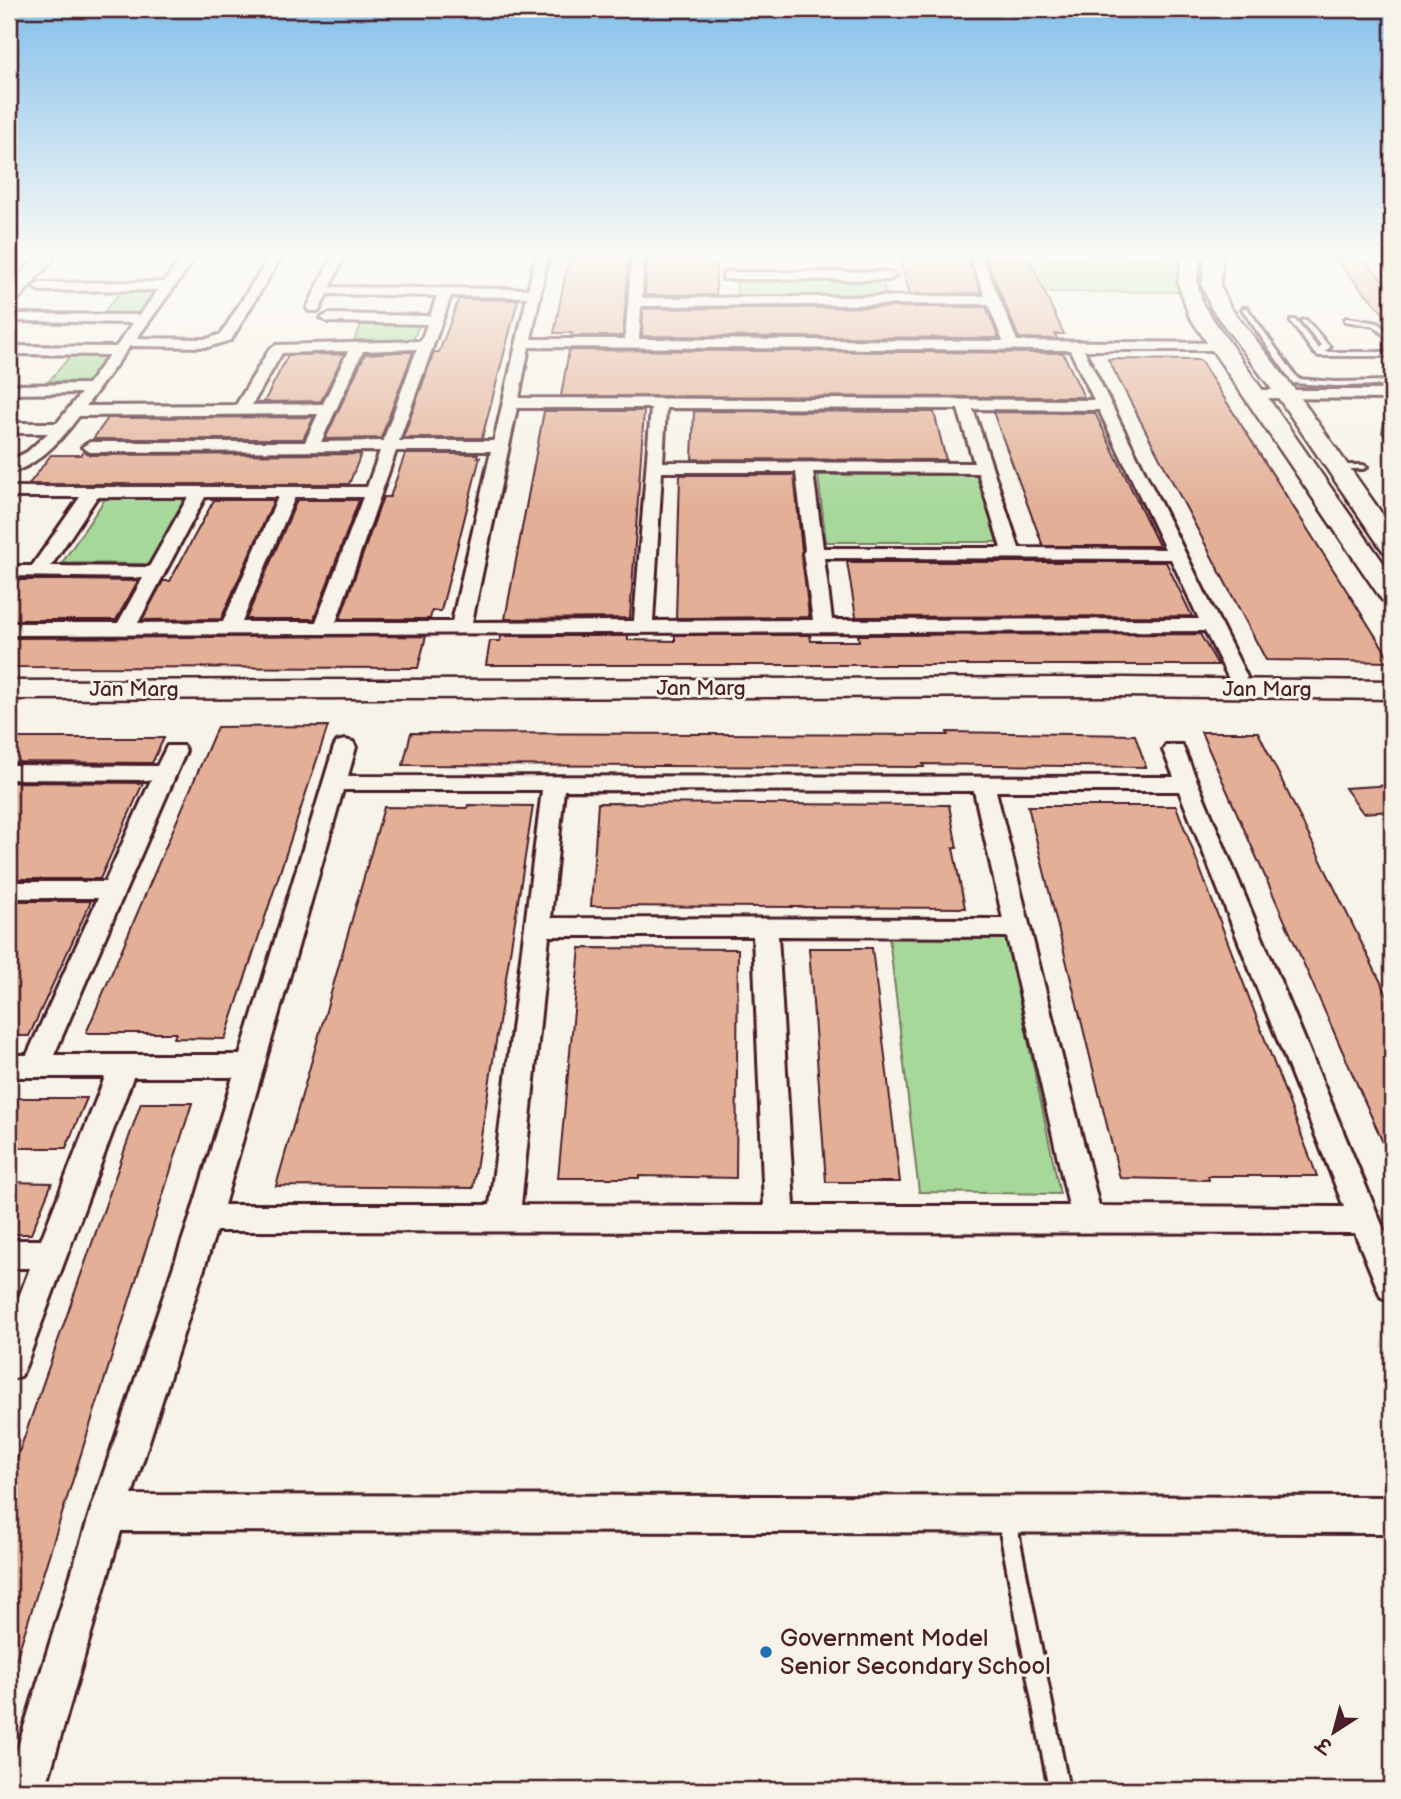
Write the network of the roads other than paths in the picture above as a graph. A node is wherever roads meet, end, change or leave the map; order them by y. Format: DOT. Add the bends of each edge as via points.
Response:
graph roads {
  1 [pos="127,341"];
  2 [pos="216,341"];
  3 [pos="427,341"];
  4 [pos="632,341"];
  5 [pos="1010,341"];
  6 [pos="1218,341"];
  7 [pos="1246,341"];
  8 [pos="1268,341"];
  9 [pos="1310,341"];
  10 [pos="1321,341"];
  11 [pos="525,343"];
  12 [pos="632,344"];
  13 [pos="426,345"];
  14 [pos="1012,345"];
  15 [pos="1075,345"];
  16 [pos="123,346"];
  17 [pos="358,346"];
  18 [pos="1222,346"];
  19 [pos="9,351"];
  20 [pos="1319,352"];
  21 [pos="1392,354"];
  22 [pos="1392,383"];
  23 [pos="91,388"];
  24 [pos="9,389"];
  25 [pos="1341,389"];
  26 [pos="1392,394"];
  27 [pos="1254,395"];
  28 [pos="1287,395"];
  29 [pos="512,403"];
  30 [pos="659,403"];
  31 [pos="964,405"];
  32 [pos="1104,405"];
  33 [pos="328,409"];
  34 [pos="241,410"];
  35 [pos="74,411"];
  36 [pos="9,428"];
  37 [pos="62,428"];
  38 [pos="502,446"];
  39 [pos="90,447"];
  40 [pos="310,447"];
  41 [pos="389,447"];
  42 [pos="655,467"];
  43 [pos="1337,467"];
  44 [pos="1363,467"];
  45 [pos="9,468"];
  46 [pos="804,468"];
  47 [pos="985,468"];
  48 [pos="93,491"];
  49 [pos="200,491"];
  50 [pos="9,492"];
  51 [pos="289,492"];
  52 [pos="374,492"];
  53 [pos="1392,546"];
  54 [pos="812,553"];
  55 [pos="1012,554"];
  56 [pos="1177,554"];
  57 [pos="9,571"];
  58 [pos="38,571"];
  59 [pos="156,573"];
  60 [pos="1392,594"];
  61 [pos="1212,625"];
  62 [pos="823,626"];
  63 [pos="461,627"];
  64 [pos="643,627"];
  65 [pos="125,628"];
  66 [pos="230,628"];
  67 [pos="324,628"];
  68 [pos="9,629"];
  69 [pos="1237,677"];
  70 [pos="9,690"];
  71 [pos="1390,703"];
  72 [pos="9,708"];
  73 [pos="345,747"];
  74 [pos="1174,750"];
  75 [pos="9,772"];
  76 [pos="335,783"];
  77 [pos="554,783"];
  78 [pos="984,783"];
  79 [pos="1188,784"];
  80 [pos="9,890"];
  81 [pos="113,890"];
  82 [pos="537,927"];
  83 [pos="765,927"];
  84 [pos="1018,928"];
  85 [pos="22,1066"];
  86 [pos="123,1066"];
  87 [pos="250,1066"];
  88 [pos="205,1218"];
  89 [pos="504,1219"];
  90 [pos="780,1219"];
  91 [pos="1087,1220"];
  92 [pos="1365,1220"];
  93 [pos="9,1254"];
  94 [pos="51,1254"];
  95 [pos="1392,1287"];
  96 [pos="9,1364"];
  97 [pos="108,1513"];
  98 [pos="1392,1515"];
  99 [pos="1006,1516"];
  100 [pos="25,1790"];
  101 [pos="1059,1790"];
  1 -- 16 [label="street"];
  2 -- 16 [label="street"];
  3 -- 13 [label="street"];
  4 -- 12 [label="street"];
  5 -- 14 [label="street"];
  6 -- 18 [label="main road"];
  7 -- 28 [label="main road"];
  8 -- 25 [label="lane" via="1296,381"];
  9 -- 20 [label="lane"];
  10 -- 20 [label="lane" via="1325,347"];
  11 -- 12 [label="street"];
  11 -- 29 [label="street"];
  12 -- 14 [label="street"];
  13 -- 17 [label="street"];
  13 -- 41 [label="street"];
  14 -- 15 [label="street"];
  15 -- 18 [label="street"];
  15 -- 32 [label="street"];
  16 -- 19 [label="street"];
  16 -- 23 [label="street"];
  17 -- 33 [label="street"];
  17 -- 34 [label="street" via="276,349"];
  18 -- 27 [label="main road"];
  20 -- 21 [label="lane"];
  22 -- 25 [label="lane"];
  23 -- 24 [label="street"];
  23 -- 35 [label="street"];
  25 -- 26 [label="street"];
  25 -- 28 [label="street"];
  27 -- 28 [label="street"];
  27 -- 60 [label="main road"];
  28 -- 43 [label="main road"];
  29 -- 30 [label="street"];
  29 -- 38 [label="street"];
  30 -- 31 [label="street"];
  30 -- 42 [label="street"];
  31 -- 32 [label="street"];
  31 -- 47 [label="street"];
  32 -- 56 [label="street"];
  33 -- 34 [label="street"];
  33 -- 40 [label="street"];
  34 -- 35 [label="street"];
  35 -- 37 [label="street"];
  36 -- 37 [label="street"];
  37 -- 45 [label="street"];
  38 -- 41 [label="street"];
  38 -- 63 [label="street"];
  39 -- 40 [label="street"];
  40 -- 41 [label="street"];
  41 -- 52 [label="street"];
  42 -- 46 [label="street"];
  42 -- 64 [label="street"];
  43 -- 44 [label="lane"];
  43 -- 53 [label="main road"];
  46 -- 47 [label="street"];
  46 -- 54 [label="street"];
  47 -- 55 [label="street"];
  48 -- 49 [label="street"];
  48 -- 50 [label="street"];
  48 -- 58 [label="street"];
  49 -- 51 [label="street"];
  49 -- 59 [label="street"];
  51 -- 52 [label="street"];
  51 -- 66 [label="street"];
  52 -- 67 [label="street"];
  54 -- 55 [label="street"];
  54 -- 62 [label="street"];
  55 -- 56 [label="street"];
  56 -- 61 [label="street"];
  57 -- 58 [label="street"];
  58 -- 59 [label="street"];
  59 -- 65 [label="street"];
  61 -- 62 [label="street"];
  61 -- 69 [label="street"];
  62 -- 64 [label="street"];
  63 -- 64 [label="street"];
  63 -- 67 [label="street"];
  65 -- 66 [label="street"];
  65 -- 68 [label="street"];
  66 -- 67 [label="street"];
  70 -- 71 [label="main road, Jan Marg" via="1120,687"];
  71 -- 72 [label="main road"];
  73 -- 76 [label="street"];
  74 -- 79 [label="street"];
  75 -- 81 [label="street" via="170,762"];
  76 -- 77 [label="street"];
  76 -- 87 [label="street"];
  77 -- 78 [label="street"];
  77 -- 82 [label="street"];
  78 -- 79 [label="street"];
  78 -- 84 [label="street"];
  79 -- 92 [label="street"];
  80 -- 81 [label="street"];
  81 -- 85 [label="street"];
  82 -- 83 [label="street"];
  82 -- 89 [label="street"];
  83 -- 84 [label="street"];
  83 -- 90 [label="street"];
  84 -- 91 [label="street"];
  85 -- 86 [label="street"];
  86 -- 87 [label="street"];
  86 -- 94 [label="street"];
  87 -- 88 [label="street"];
  88 -- 89 [label="street"];
  88 -- 97 [label="street"];
  89 -- 90 [label="street"];
  90 -- 91 [label="street"];
  91 -- 92 [label="street"];
  92 -- 95 [label="street"];
  93 -- 94 [label="street"];
  94 -- 96 [label="street"];
  97 -- 99 [label="street"];
  97 -- 100 [label="street"];
  98 -- 99 [label="street"];
  99 -- 101 [label="lane"];
}
